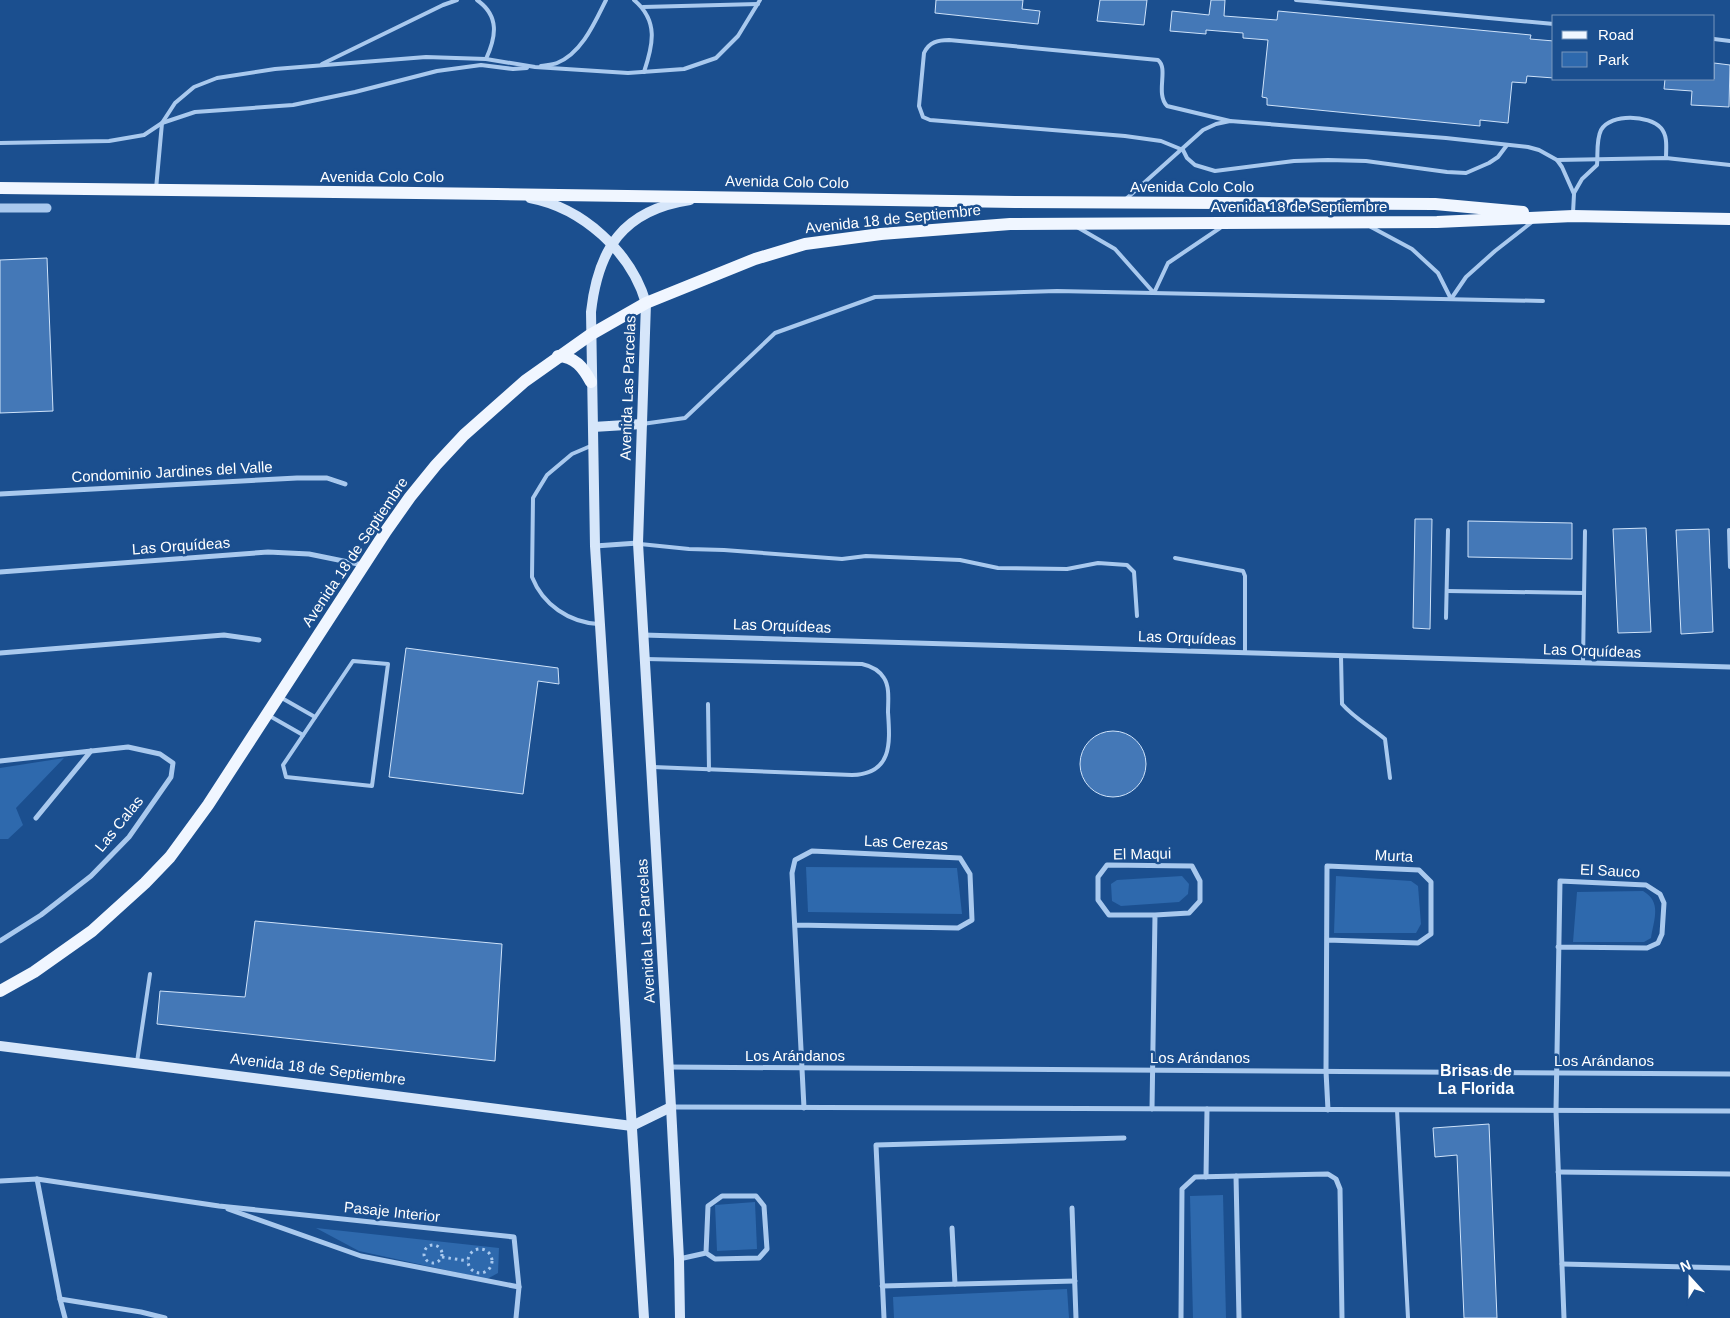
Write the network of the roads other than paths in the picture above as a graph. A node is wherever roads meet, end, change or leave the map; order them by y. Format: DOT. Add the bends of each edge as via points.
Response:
graph roads {
  1 [pos="457,0"];
  2 [pos="477,0"];
  3 [pos="606,0"];
  4 [pos="634,0"];
  5 [pos="1296,0"];
  6 [pos="759,2"];
  7 [pos="643,7"];
  8 [pos="1552,24"];
  9 [pos="1715,39"];
  10 [pos="1730,41"];
  11 [pos="486,59"];
  12 [pos="320,66"];
  13 [pos="535,67"];
  14 [pos="644,72"];
  15 [pos="1230,121"];
  16 [pos="162,123"];
  17 [pos="0,143"];
  18 [pos="1507,145"];
  19 [pos="1183,150"];
  20 [pos="1666,158"];
  21 [pos="1598,159"];
  22 [pos="1557,160"];
  23 [pos="1730,164"];
  24 [pos="0,188"];
  25 [pos="156,191"];
  26 [pos="497,194"];
  27 [pos="1574,194"];
  28 [pos="721,197"];
  29 [pos="1122,202"];
  30 [pos="0,208"];
  31 [pos="47,208"];
  32 [pos="1573,216"];
  33 [pos="1537,218"];
  34 [pos="1730,219"];
  35 [pos="1227,223"];
  36 [pos="1362,223"];
  37 [pos="1071,224"];
  38 [pos="612,244"];
  39 [pos="1154,293"];
  40 [pos="1451,299"];
  41 [pos="1543,301"];
  42 [pos="646,303"];
  43 [pos="590,335"];
  44 [pos="558,356"];
  45 [pos="591,382"];
  46 [pos="642,424"];
  47 [pos="592,427"];
  48 [pos="593,445"];
  49 [pos="345,484"];
  50 [pos="0,494"];
  51 [pos="1448,530"];
  52 [pos="1729,530"];
  53 [pos="1585,531"];
  54 [pos="638,543"];
  55 [pos="595,546"];
  56 [pos="1175,558"];
  57 [pos="364,565"];
  58 [pos="1730,567"];
  59 [pos="0,572"];
  60 [pos="1447,591"];
  61 [pos="1584,593"];
  62 [pos="1137,616"];
  63 [pos="1446,618"];
  64 [pos="600,624"];
  65 [pos="643,635"];
  66 [pos="259,640"];
  67 [pos="0,653"];
  68 [pos="1245,653"];
  69 [pos="1341,656"];
  70 [pos="645,659"];
  71 [pos="1583,663"];
  72 [pos="1730,667"];
  73 [pos="278,696"];
  74 [pos="708,704"];
  75 [pos="267,714"];
  76 [pos="315,717"];
  77 [pos="303,735"];
  78 [pos="91,751"];
  79 [pos="0,761"];
  80 [pos="651,767"];
  81 [pos="709,770"];
  82 [pos="1390,778"];
  83 [pos="36,818"];
  84 [pos="1155,915"];
  85 [pos="795,925"];
  86 [pos="1327,940"];
  87 [pos="0,941"];
  88 [pos="1558,947"];
  89 [pos="150,974"];
  90 [pos="1,987"];
  91 [pos="0,1046"];
  92 [pos="137,1062"];
  93 [pos="669,1067"];
  94 [pos="801,1068"];
  95 [pos="1153,1070"];
  96 [pos="1326,1071"];
  97 [pos="1557,1073"];
  98 [pos="1730,1074"];
  99 [pos="671,1107"];
  100 [pos="804,1108"];
  101 [pos="1152,1109"];
  102 [pos="1207,1110"];
  103 [pos="1328,1110"];
  104 [pos="1397,1110"];
  105 [pos="1556,1110"];
  106 [pos="1730,1111"];
  107 [pos="632,1126"];
  108 [pos="1124,1138"];
  109 [pos="1558,1172"];
  110 [pos="1730,1174"];
  111 [pos="1236,1176"];
  112 [pos="1206,1177"];
  113 [pos="36,1179"];
  114 [pos="0,1181"];
  115 [pos="218,1206"];
  116 [pos="1072,1208"];
  117 [pos="952,1228"];
  118 [pos="706,1253"];
  119 [pos="679,1258"];
  120 [pos="1562,1264"];
  121 [pos="1730,1268"];
  122 [pos="1075,1281"];
  123 [pos="954,1284"];
  124 [pos="882,1286"];
  125 [pos="519,1287"];
  126 [pos="60,1299"];
  127 [pos="140,1315"];
  128 [pos="65,1318"];
  129 [pos="165,1318"];
  130 [pos="516,1318"];
  131 [pos="644,1318"];
  132 [pos="680,1318"];
  133 [pos="884,1318"];
  134 [pos="1076,1318"];
  135 [pos="1181,1318"];
  136 [pos="1239,1318"];
  137 [pos="1342,1318"];
  138 [pos="1408,1318"];
  139 [pos="1564,1318"];
  1 -- 12 [label="lane"];
  2 -- 11 [label="lane" via="484,4 495,28 494,42"];
  3 -- 13 [label="lane" via="590,31 573,52 557,63"];
  4 -- 7 [label="lane"];
  5 -- 8 [label="lane"];
  6 -- 7 [label="lane"];
  6 -- 14 [label="lane" via="738,36 716,58 684,69"];
  7 -- 14 [label="lane" via="651,27 652,47"];
  9 -- 10 [label="lane"];
  11 -- 12 [label="lane" via="426,57"];
  11 -- 13 [label="lane"];
  12 -- 16 [label="lane" via="217,78 194,87 175,103"];
  13 -- 14 [label="lane"];
  13 -- 16 [label="lane" via="513,69 481,65 437,71 293,105 195,112"];
  15 -- 18 [label="lane"];
  15 -- 19 [label="lane" via="1204,130"];
  15 -- 19 [label="lane" via="1167,106 1162,101 1163,67 1158,60 949,40 938,40 924,53 919,106 923,117 930,120 1142,138"];
  16 -- 17 [label="lane" via="144,135 109,141"];
  16 -- 25 [label="lane"];
  18 -- 19 [label="lane" via="1498,157 1466,173 1366,161 1328,160 1215,171 1195,165"];
  18 -- 22 [label="lane" via="1539,150"];
  19 -- 29 [label="lane"];
  20 -- 21 [label="lane"];
  20 -- 21 [label="lane" via="1666,138 1654,122 1618,119 1601,130"];
  20 -- 23 [label="lane"];
  21 -- 22 [label="lane"];
  21 -- 27 [label="lane" via="1597,165 1582,178"];
  22 -- 27 [label="lane"];
  24 -- 25 [label="main road, Avenida Colo Colo"];
  25 -- 26 [label="main road, Avenida Colo Colo"];
  26 -- 28 [label="main road, Avenida Colo Colo"];
  26 -- 38 [label="main road, Avenida Las Parcelas" via="553,204 580,218"];
  27 -- 32 [label="lane"];
  28 -- 29 [label="main road, Avenida Colo Colo"];
  28 -- 38 [label="main road, Avenida Las Parcelas" via="687,201 647,213 629,224"];
  29 -- 32 [label="main road, Avenida Colo Colo" via="1435,204"];
  30 -- 31 [label="street"];
  32 -- 33 [label="main road, Avenida 18 de Septiembre"];
  32 -- 34 [label="main road"];
  33 -- 36 [label="main road, Avenida 18 de Septiembre"];
  33 -- 40 [label="lane" via="1466,277"];
  35 -- 36 [label="main road, Avenida 18 de Septiembre"];
  35 -- 37 [label="main road, Avenida 18 de Septiembre"];
  35 -- 39 [label="lane" via="1168,263"];
  36 -- 40 [label="lane" via="1412,249 1438,273"];
  37 -- 39 [label="lane" via="1115,249"];
  37 -- 42 [label="main road, Avenida 18 de Septiembre" via="948,228 805,244 725,270"];
  38 -- 42 [label="main road, Avenida Las Parcelas" via="635,274"];
  38 -- 43 [label="main road, Avenida Las Parcelas" via="596,276"];
  39 -- 40 [label="lane"];
  39 -- 46 [label="lane" via="1057,291 876,297 775,333 685,418"];
  40 -- 41 [label="lane"];
  42 -- 43 [label="main road, Avenida 18 de Septiembre"];
  42 -- 46 [label="main road, Avenida Las Parcelas"];
  43 -- 44 [label="main road, Avenida 18 de Septiembre"];
  43 -- 45 [label="main road, Avenida Las Parcelas"];
  44 -- 45 [label="main road" via="576,362"];
  44 -- 57 [label="main road, Avenida 18 de Septiembre" via="493,407 441,459 410,497"];
  45 -- 47 [label="main road, Avenida Las Parcelas"];
  46 -- 47 [label="main road"];
  46 -- 54 [label="main road, Avenida Las Parcelas"];
  47 -- 48 [label="main road, Avenida Las Parcelas"];
  48 -- 55 [label="main road, Avenida Las Parcelas"];
  48 -- 64 [label="lane" via="572,454 547,475 533,498 532,577 547,603 567,616 585,623"];
  49 -- 50 [label="street, Condominio Jardines del Valle" via="327,478 297,478"];
  51 -- 60 [label="lane"];
  52 -- 58 [label="lane"];
  53 -- 61 [label="lane"];
  54 -- 55 [label="street"];
  54 -- 62 [label="lane" via="842,559 866,556 960,560 998,568 1067,569 1098,563 1127,565 1134,572"];
  54 -- 65 [label="main road, Avenida Las Parcelas"];
  55 -- 64 [label="main road, Avenida Las Parcelas"];
  56 -- 68 [label="lane" via="1243,571"];
  57 -- 59 [label="street, Las Orquídeas" via="309,554 268,552"];
  57 -- 73 [label="main road, Avenida 18 de Septiembre"];
  60 -- 61 [label="lane"];
  60 -- 63 [label="lane"];
  61 -- 71 [label="lane"];
  64 -- 107 [label="main road, Avenida Las Parcelas"];
  65 -- 68 [label="street, Las Orquídeas"];
  65 -- 70 [label="main road, Avenida Las Parcelas"];
  66 -- 67 [label="street" via="224,635"];
  68 -- 69 [label="street, Las Orquídeas"];
  69 -- 71 [label="street, Las Orquídeas"];
  69 -- 82 [label="lane" via="1342,704 1385,739"];
  70 -- 80 [label="main road, Avenida Las Parcelas"];
  70 -- 81 [label="lane" via="862,664 874,668 884,678 890,743 886,756 872,771 852,774"];
  71 -- 72 [label="street, Las Orquídeas"];
  73 -- 75 [label="main road, Avenida 18 de Septiembre"];
  73 -- 76 [label="lane"];
  74 -- 81 [label="lane"];
  75 -- 77 [label="lane"];
  75 -- 90 [label="main road, Avenida 18 de Septiembre" via="208,805 170,857 145,883 85,936 34,972"];
  76 -- 77 [label="lane"];
  76 -- 77 [label="lane" via="353,661 388,664 372,786 286,777 283,765"];
  78 -- 79 [label="street, Las Calas"];
  78 -- 83 [label="street"];
  78 -- 87 [label="street, Las Calas" via="128,747 160,754 173,763 171,777 129,837 91,876 41,915"];
  80 -- 81 [label="lane"];
  80 -- 93 [label="main road, Avenida Las Parcelas"];
  84 -- 84 [label="street, El Maqui" via="1109,915 1098,900 1098,877 1107,865 1192,866 1200,882 1200,901 1189,913"];
  84 -- 95 [label="street"];
  85 -- 85 [label="street, Las Cerezas" via="958,928 972,920 970,874 960,858 812,851 795,860 792,873"];
  85 -- 94 [label="street, Las Cerezas"];
  86 -- 86 [label="street, Murta" via="1327,866 1419,870 1431,882 1431,934 1418,943"];
  86 -- 96 [label="street, Murta"];
  88 -- 88 [label="street, El Sauco" via="1560,881 1646,885 1660,894 1664,903 1662,934 1658,944 1647,948"];
  88 -- 97 [label="street, El Sauco"];
  89 -- 92 [label="lane"];
  91 -- 92 [label="main road, Avenida 18 de Septiembre"];
  92 -- 107 [label="main road, Avenida 18 de Septiembre"];
  93 -- 94 [label="street, Los Arándanos"];
  93 -- 99 [label="main road, Avenida Las Parcelas"];
  94 -- 95 [label="street, Los Arándanos"];
  94 -- 100 [label="street, Las Cerezas"];
  95 -- 96 [label="street, Los Arándanos"];
  95 -- 101 [label="street"];
  96 -- 97 [label="street, Los Arándanos"];
  96 -- 103 [label="street, Murta"];
  97 -- 98 [label="street, Los Arándanos"];
  97 -- 105 [label="street, El Sauco"];
  99 -- 100 [label="street"];
  99 -- 107 [label="main road"];
  99 -- 119 [label="main road, Avenida Las Parcelas"];
  100 -- 101 [label="street"];
  101 -- 102 [label="street"];
  102 -- 103 [label="street"];
  102 -- 112 [label="street"];
  103 -- 104 [label="street"];
  104 -- 105 [label="street"];
  104 -- 138 [label="lane"];
  105 -- 106 [label="street"];
  105 -- 109 [label="street, El Sauco"];
  107 -- 131 [label="main road, Avenida Las Parcelas"];
  108 -- 124 [label="street" via="876,1144"];
  109 -- 110 [label="street"];
  109 -- 120 [label="street, El Sauco"];
  111 -- 112 [label="street"];
  111 -- 136 [label="street"];
  111 -- 137 [label="street" via="1328,1174 1336,1179 1340,1188"];
  112 -- 135 [label="street" via="1195,1177 1182,1189"];
  113 -- 114 [label="street, Pasaje Interior"];
  113 -- 115 [label="street, Pasaje Interior"];
  113 -- 126 [label="street"];
  115 -- 125 [label="street, Pasaje Interior" via="361,1256"];
  115 -- 125 [label="street, Pasaje Interior" via="514,1238"];
  116 -- 122 [label="street"];
  117 -- 123 [label="street"];
  118 -- 118 [label="street" via="715,1259 759,1258 767,1249 764,1206 756,1196 722,1196 708,1206"];
  118 -- 119 [label="street"];
  119 -- 132 [label="main road, Avenida Las Parcelas"];
  120 -- 121 [label="street"];
  120 -- 139 [label="street, El Sauco"];
  122 -- 123 [label="street"];
  122 -- 134 [label="street"];
  123 -- 124 [label="street"];
  124 -- 133 [label="street"];
  125 -- 130 [label="street, Pasaje Interior"];
  126 -- 127 [label="street"];
  126 -- 128 [label="street"];
  127 -- 129 [label="street"];
}
